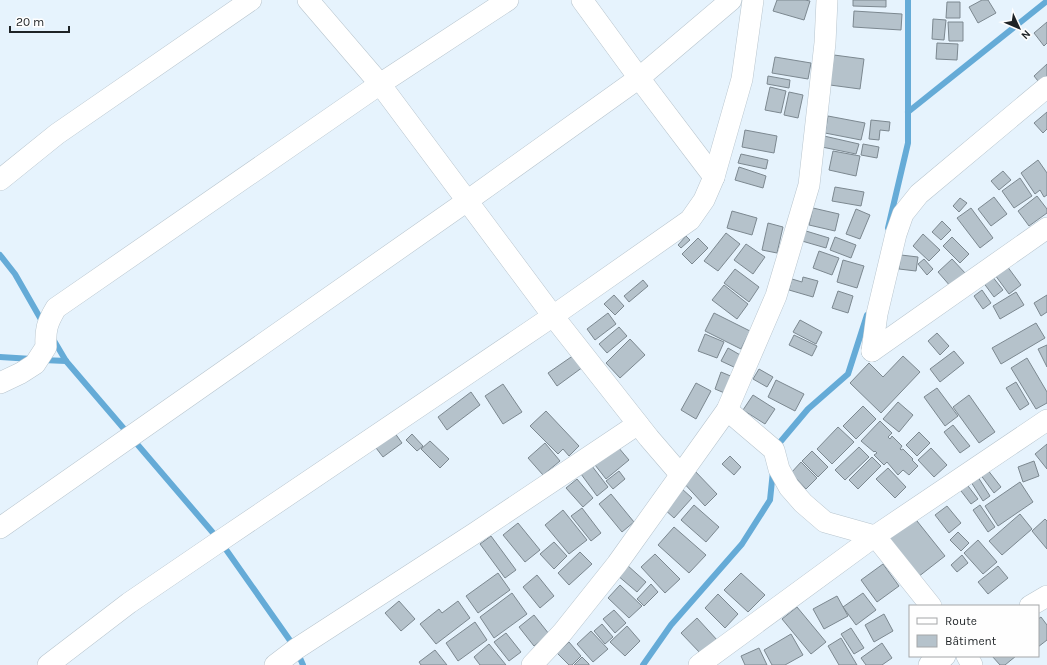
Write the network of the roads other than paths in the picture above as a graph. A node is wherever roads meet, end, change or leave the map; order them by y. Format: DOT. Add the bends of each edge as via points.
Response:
graph roads {
  1 [pos="251,0"];
  2 [pos="308,0"];
  3 [pos="508,0"];
  4 [pos="582,0"];
  5 [pos="731,0"];
  6 [pos="753,0"];
  7 [pos="827,0"];
  8 [pos="639,78"];
  9 [pos="380,84"];
  10 [pos="1047,87"];
  11 [pos="714,177"];
  12 [pos="0,180"];
  13 [pos="467,201"];
  14 [pos="1047,228"];
  15 [pos="553,316"];
  16 [pos="0,383"];
  17 [pos="727,410"];
  18 [pos="1047,420"];
  19 [pos="638,424"];
  20 [pos="680,474"];
  21 [pos="0,528"];
  22 [pos="875,536"];
  23 [pos="1047,596"];
  24 [pos="930,605"];
  25 [pos="1032,605"];
  26 [pos="943,657"];
  27 [pos="48,665"];
  28 [pos="275,665"];
  29 [pos="532,665"];
  30 [pos="699,665"];
  31 [pos="929,665"];
  1 -- 12 [label="street" via="57,134"];
  2 -- 9 [label="street"];
  3 -- 9 [label="street"];
  4 -- 8 [label="street"];
  5 -- 8 [label="street"];
  6 -- 11 [label="street" via="742,79"];
  7 -- 17 [label="street" via="825,43 808,185 776,296"];
  8 -- 11 [label="street"];
  8 -- 13 [label="street"];
  9 -- 13 [label="street"];
  9 -- 16 [label="street" via="56,308 45,335 46,347 35,364"];
  10 -- 14 [label="street" via="918,194 903,214 882,293 872,350"];
  11 -- 15 [label="street" via="704,200 690,220"];
  13 -- 15 [label="street"];
  13 -- 21 [label="street"];
  15 -- 19 [label="street"];
  15 -- 27 [label="street" via="129,603"];
  17 -- 20 [label="street"];
  17 -- 22 [label="street" via="774,450 779,469 789,487 825,522"];
  18 -- 22 [label="street"];
  19 -- 20 [label="street"];
  19 -- 28 [label="street"];
  20 -- 29 [label="street" via="617,564 562,633"];
  22 -- 24 [label="street"];
  22 -- 30 [label="street"];
  23 -- 25 [label="street"];
  26 -- 31 [label="street"];
}
